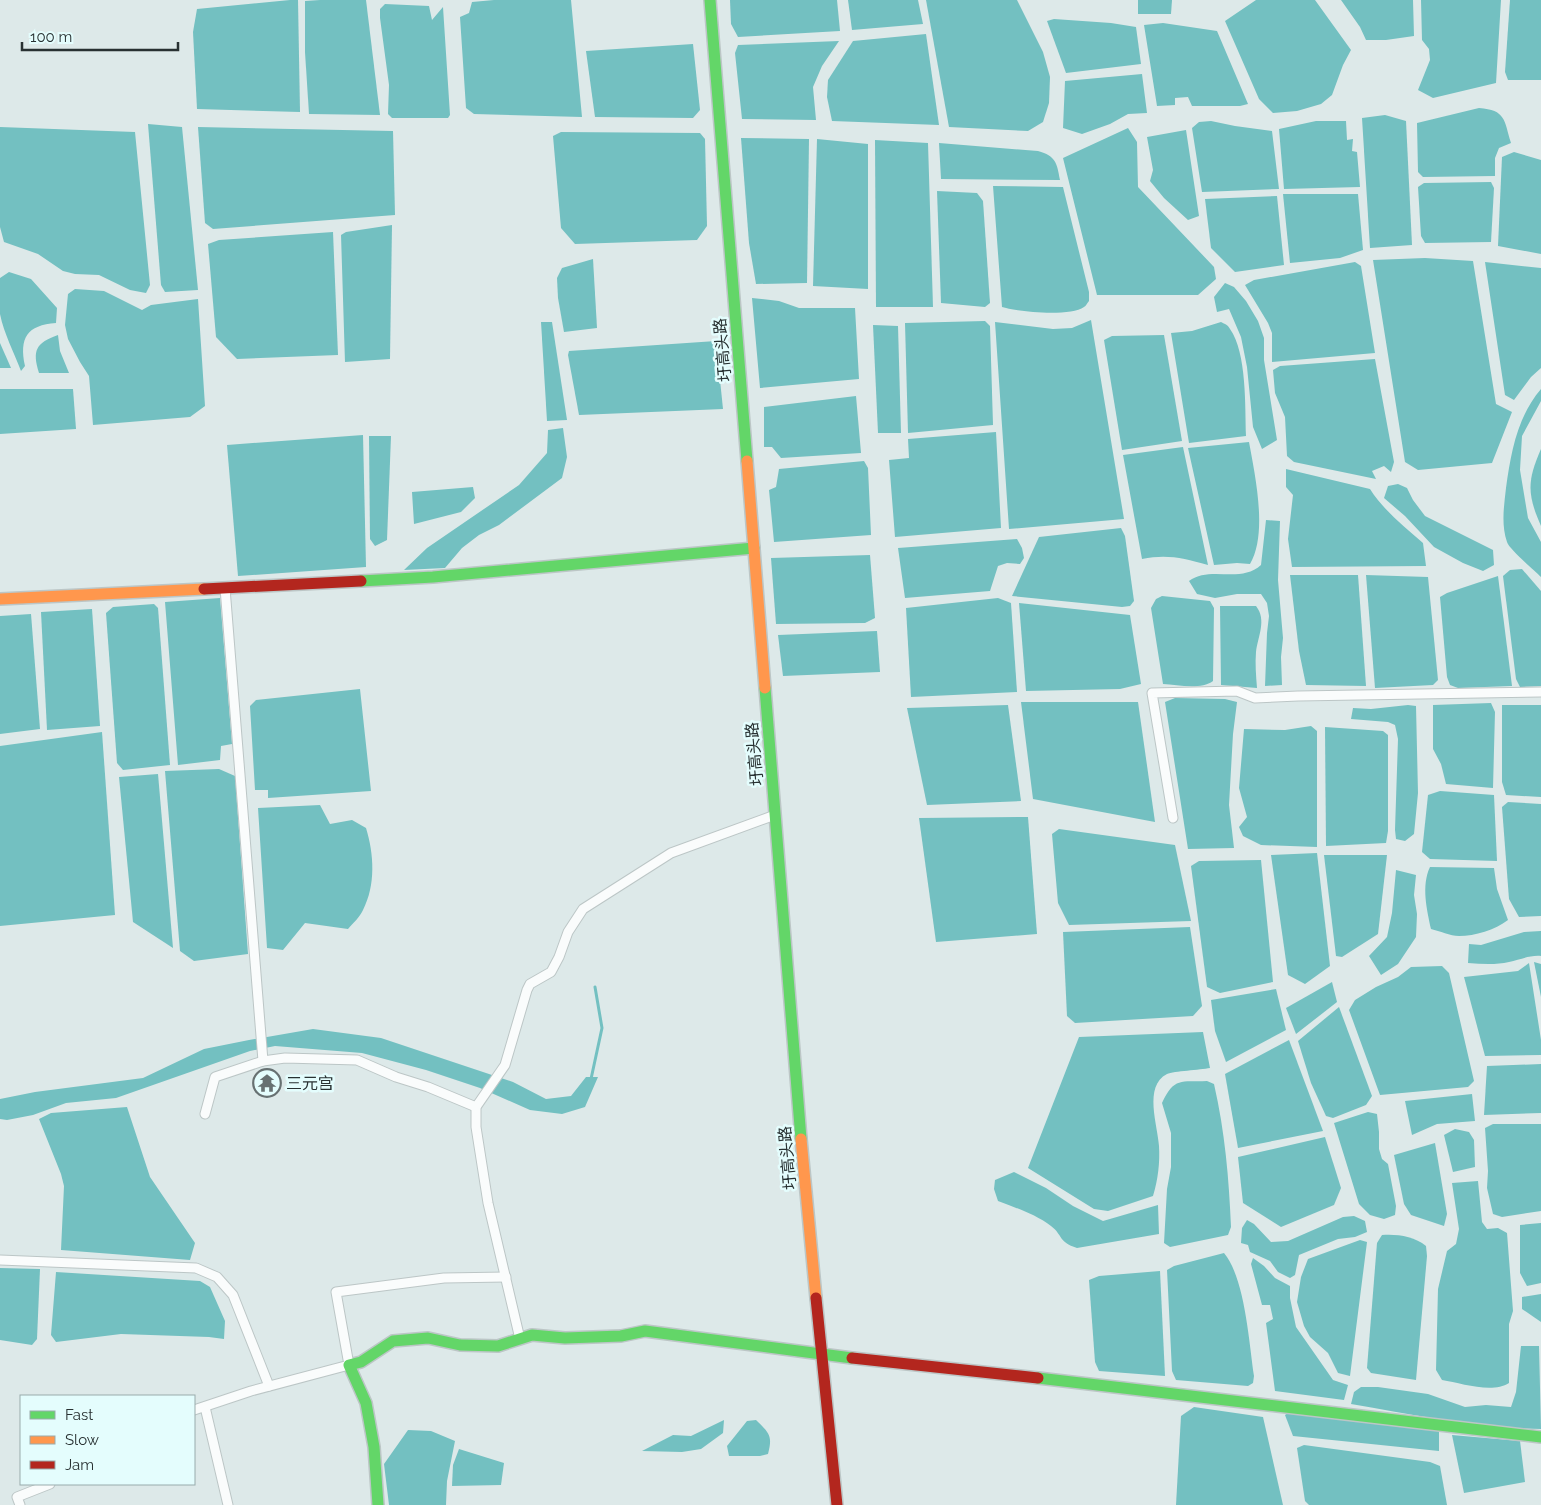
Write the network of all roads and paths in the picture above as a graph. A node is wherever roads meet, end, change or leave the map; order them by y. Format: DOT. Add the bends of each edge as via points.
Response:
graph roads {
  1 [pos="710,0"];
  2 [pos="754,548"];
  3 [pos="225,588"];
  4 [pos="0,599"];
  5 [pos="1541,692"];
  6 [pos="775,815"];
  7 [pos="1174,818"];
  8 [pos="263,1057"];
  9 [pos="476,1107"];
  10 [pos="205,1114"];
  11 [pos="0,1260"];
  12 [pos="506,1277"];
  13 [pos="520,1339"];
  14 [pos="822,1354"];
  15 [pos="349,1364"];
  16 [pos="269,1386"];
  17 [pos="205,1407"];
  18 [pos="195,1410"];
  19 [pos="1541,1437"];
  20 [pos="47,1485"];
  21 [pos="20,1505"];
  22 [pos="228,1505"];
  23 [pos="378,1505"];
  24 [pos="838,1505"];
  1 -- 2 [label="street, 圩高头路"];
  2 -- 3 [label="street" via="433,577"];
  2 -- 6 [label="street, 圩高头路"];
  3 -- 4 [label="street"];
  3 -- 8 [label="street"];
  5 -- 7 [label="street" via="1255,698 1237,691 1152,693"];
  6 -- 9 [label="street" via="671,853 583,908 568,932 551,972 530,984 504,1065"];
  6 -- 14 [label="street, 圩高头路" via="803,1167"];
  8 -- 9 [label="street" via="357,1060"];
  8 -- 10 [label="street" via="215,1077"];
  9 -- 12 [label="street" via="488,1203"];
  11 -- 16 [label="street" via="196,1268 217,1277 232,1295"];
  12 -- 13 [label="street"];
  12 -- 15 [label="street" via="444,1278 336,1292"];
  13 -- 14 [label="street" via="532,1335 565,1338 620,1336 646,1330"];
  13 -- 15 [label="street" via="498,1346 460,1345 428,1338 393,1341 361,1362"];
  14 -- 19 [label="street"];
  14 -- 24 [label="street, 圩高头路"];
  15 -- 16 [label="street"];
  15 -- 23 [label="street" via="366,1403 374,1447"];
  16 -- 17 [label="street"];
  17 -- 18 [label="street"];
  17 -- 22 [label="street"];
  20 -- 21 [label="street" via="17,1497"];
}
